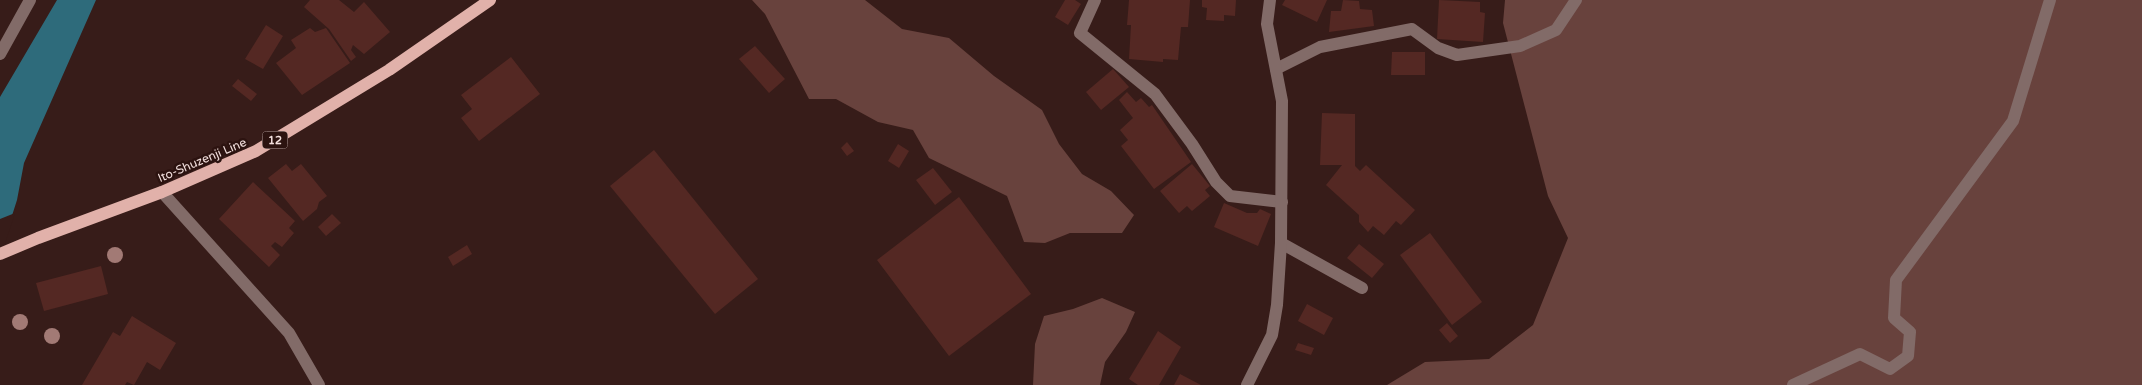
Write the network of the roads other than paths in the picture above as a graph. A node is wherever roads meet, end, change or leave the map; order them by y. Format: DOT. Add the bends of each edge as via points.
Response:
graph roads {
  1 [pos="30,0"];
  2 [pos="490,0"];
  3 [pos="1095,0"];
  4 [pos="1270,0"];
  5 [pos="1576,0"];
  6 [pos="2050,0"];
  7 [pos="0,54"];
  8 [pos="1276,69"];
  9 [pos="162,192"];
  10 [pos="1282,202"];
  11 [pos="1281,243"];
  12 [pos="0,254"];
  13 [pos="1362,288"];
  14 [pos="319,385"];
  15 [pos="1247,385"];
  16 [pos="1793,385"];
  1 -- 7 [label="street"];
  2 -- 9 [label="main road, Ito-Shuzenji Line / 12" via="389,70 256,151"];
  3 -- 10 [label="street" via="1080,33 1155,94 1216,182 1230,196"];
  4 -- 8 [label="street" via="1267,24"];
  5 -- 8 [label="street" via="1556,30 1520,46 1457,55 1438,48 1412,29 1320,47"];
  6 -- 16 [label="street" via="2013,121 1896,280 1894,318 1910,332 1908,356 1890,370 1860,354"];
  8 -- 10 [label="street" via="1282,101"];
  9 -- 12 [label="main road, Ito-Shuzenji Line / 12"];
  9 -- 14 [label="street" via="290,334"];
  10 -- 11 [label="street"];
  11 -- 13 [label="street"];
  11 -- 15 [label="street" via="1272,335"];
}
